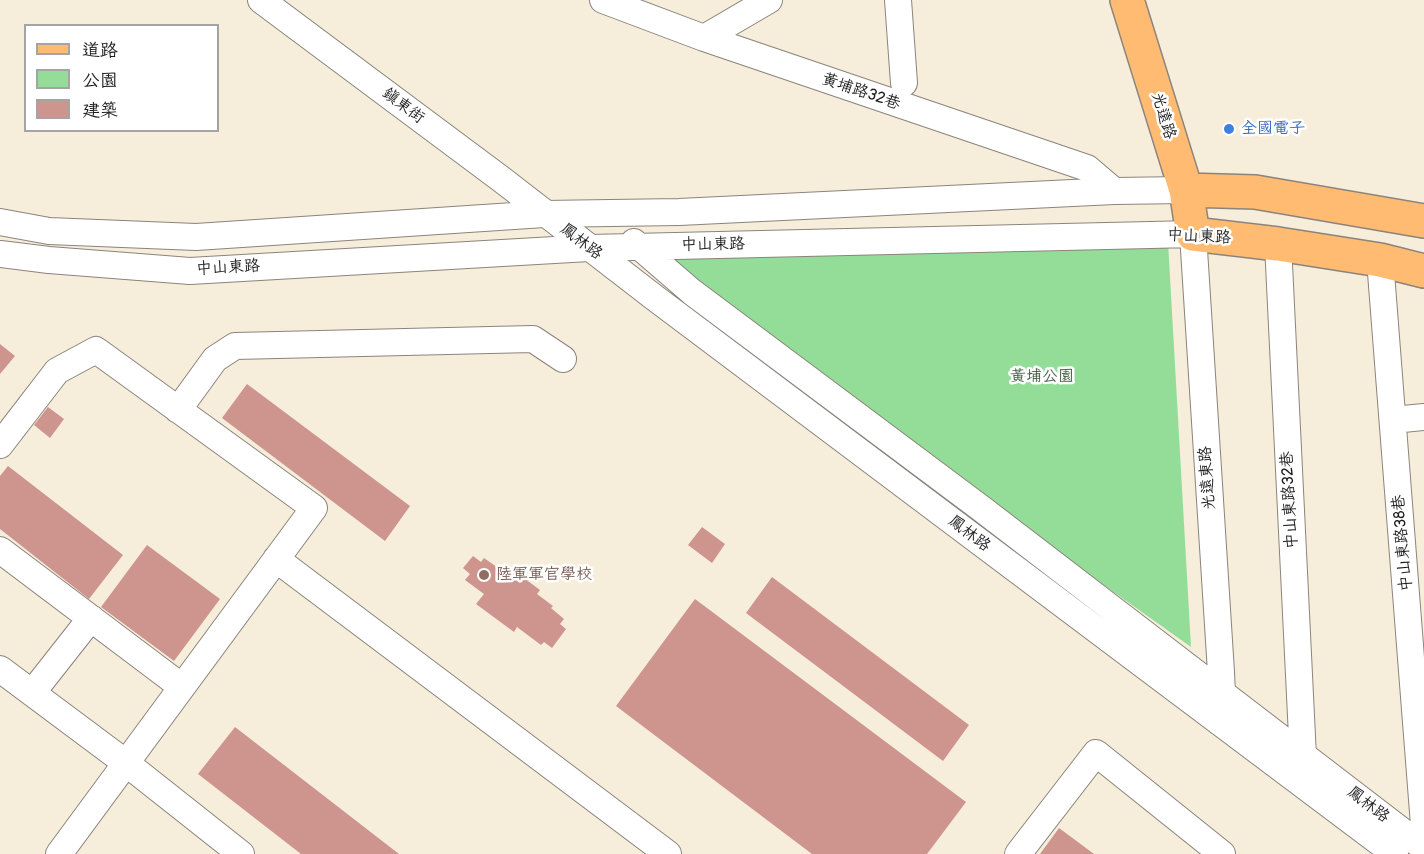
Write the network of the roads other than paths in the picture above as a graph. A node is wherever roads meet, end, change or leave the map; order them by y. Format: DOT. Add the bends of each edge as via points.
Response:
graph roads {
  1 [pos="261,0"];
  2 [pos="603,0"];
  3 [pos="769,0"];
  4 [pos="898,0"];
  5 [pos="1127,0"];
  6 [pos="704,38"];
  7 [pos="904,83"];
  8 [pos="1186,190"];
  9 [pos="1114,191"];
  10 [pos="544,214"];
  11 [pos="598,215"];
  12 [pos="1424,221"];
  13 [pos="0,222"];
  14 [pos="1192,234"];
  15 [pos="1278,244"];
  16 [pos="640,247"];
  17 [pos="589,248"];
  18 [pos="0,254"];
  19 [pos="1380,260"];
  20 [pos="1424,271"];
  21 [pos="563,359"];
  22 [pos="178,410"];
  23 [pos="1424,417"];
  24 [pos="1393,420"];
  25 [pos="0,445"];
  26 [pos="0,550"];
  27 [pos="276,559"];
  28 [pos="91,618"];
  29 [pos="1418,654"];
  30 [pos="0,669"];
  31 [pos="182,687"];
  32 [pos="32,693"];
  33 [pos="1222,693"];
  34 [pos="1219,722"];
  35 [pos="1303,756"];
  36 [pos="126,763"];
  37 [pos="1424,825"];
  38 [pos="1424,848"];
  39 [pos="59,854"];
  40 [pos="241,854"];
  41 [pos="668,854"];
  42 [pos="1018,854"];
  43 [pos="1222,854"];
  44 [pos="1395,854"];
  1 -- 10 [label="street, 鎮東街"];
  2 -- 6 [label="street, 黃埔路32巷"];
  3 -- 6 [label="street"];
  4 -- 7 [label="street"];
  5 -- 8 [label="main road, 光遠路"];
  6 -- 9 [label="street, 黃埔路32巷" via="1087,168"];
  8 -- 9 [label="street, 中山東路"];
  8 -- 12 [label="main road, 中山東路" via="1255,192"];
  8 -- 14 [label="main road, 光遠路"];
  9 -- 11 [label="street, 中山東路"];
  10 -- 11 [label="street, 中山東路"];
  10 -- 13 [label="street, 中山東路" via="196,237 49,231"];
  10 -- 17 [label="street, 鳳林路"];
  11 -- 16 [label="street, 鳳林路"];
  14 -- 15 [label="main road, 中山東路"];
  14 -- 16 [label="street, 中山東路"];
  14 -- 33 [label="street, 光遠東路"];
  15 -- 19 [label="main road, 中山東路"];
  15 -- 35 [label="street, 中山東路32巷"];
  16 -- 17 [label="street, 中山東路"];
  16 -- 33 [label="street, 鳳林路" via="692,292"];
  17 -- 18 [label="street, 中山東路" via="190,271"];
  17 -- 34 [label="street, 鳳林路"];
  19 -- 20 [label="main road, 中山東路"];
  19 -- 24 [label="street, 中山東路38巷"];
  21 -- 22 [label="street" via="533,339 234,346 215,359"];
  22 -- 25 [label="street" via="96,350 57,371"];
  22 -- 27 [label="street" via="314,508"];
  23 -- 24 [label="street"];
  24 -- 29 [label="street, 中山東路38巷"];
  26 -- 28 [label="street"];
  27 -- 31 [label="street"];
  27 -- 41 [label="street"];
  28 -- 31 [label="street"];
  28 -- 32 [label="street"];
  29 -- 37 [label="street, 中山東路38巷"];
  30 -- 32 [label="street"];
  31 -- 36 [label="street"];
  32 -- 36 [label="street"];
  33 -- 34 [label="street, 光遠東路"];
  33 -- 35 [label="street, 鳳林路"];
  34 -- 44 [label="street, 鳳林路"];
  35 -- 38 [label="street, 鳳林路"];
  36 -- 39 [label="street"];
  36 -- 40 [label="street"];
  42 -- 43 [label="street" via="1096,753"];
}
